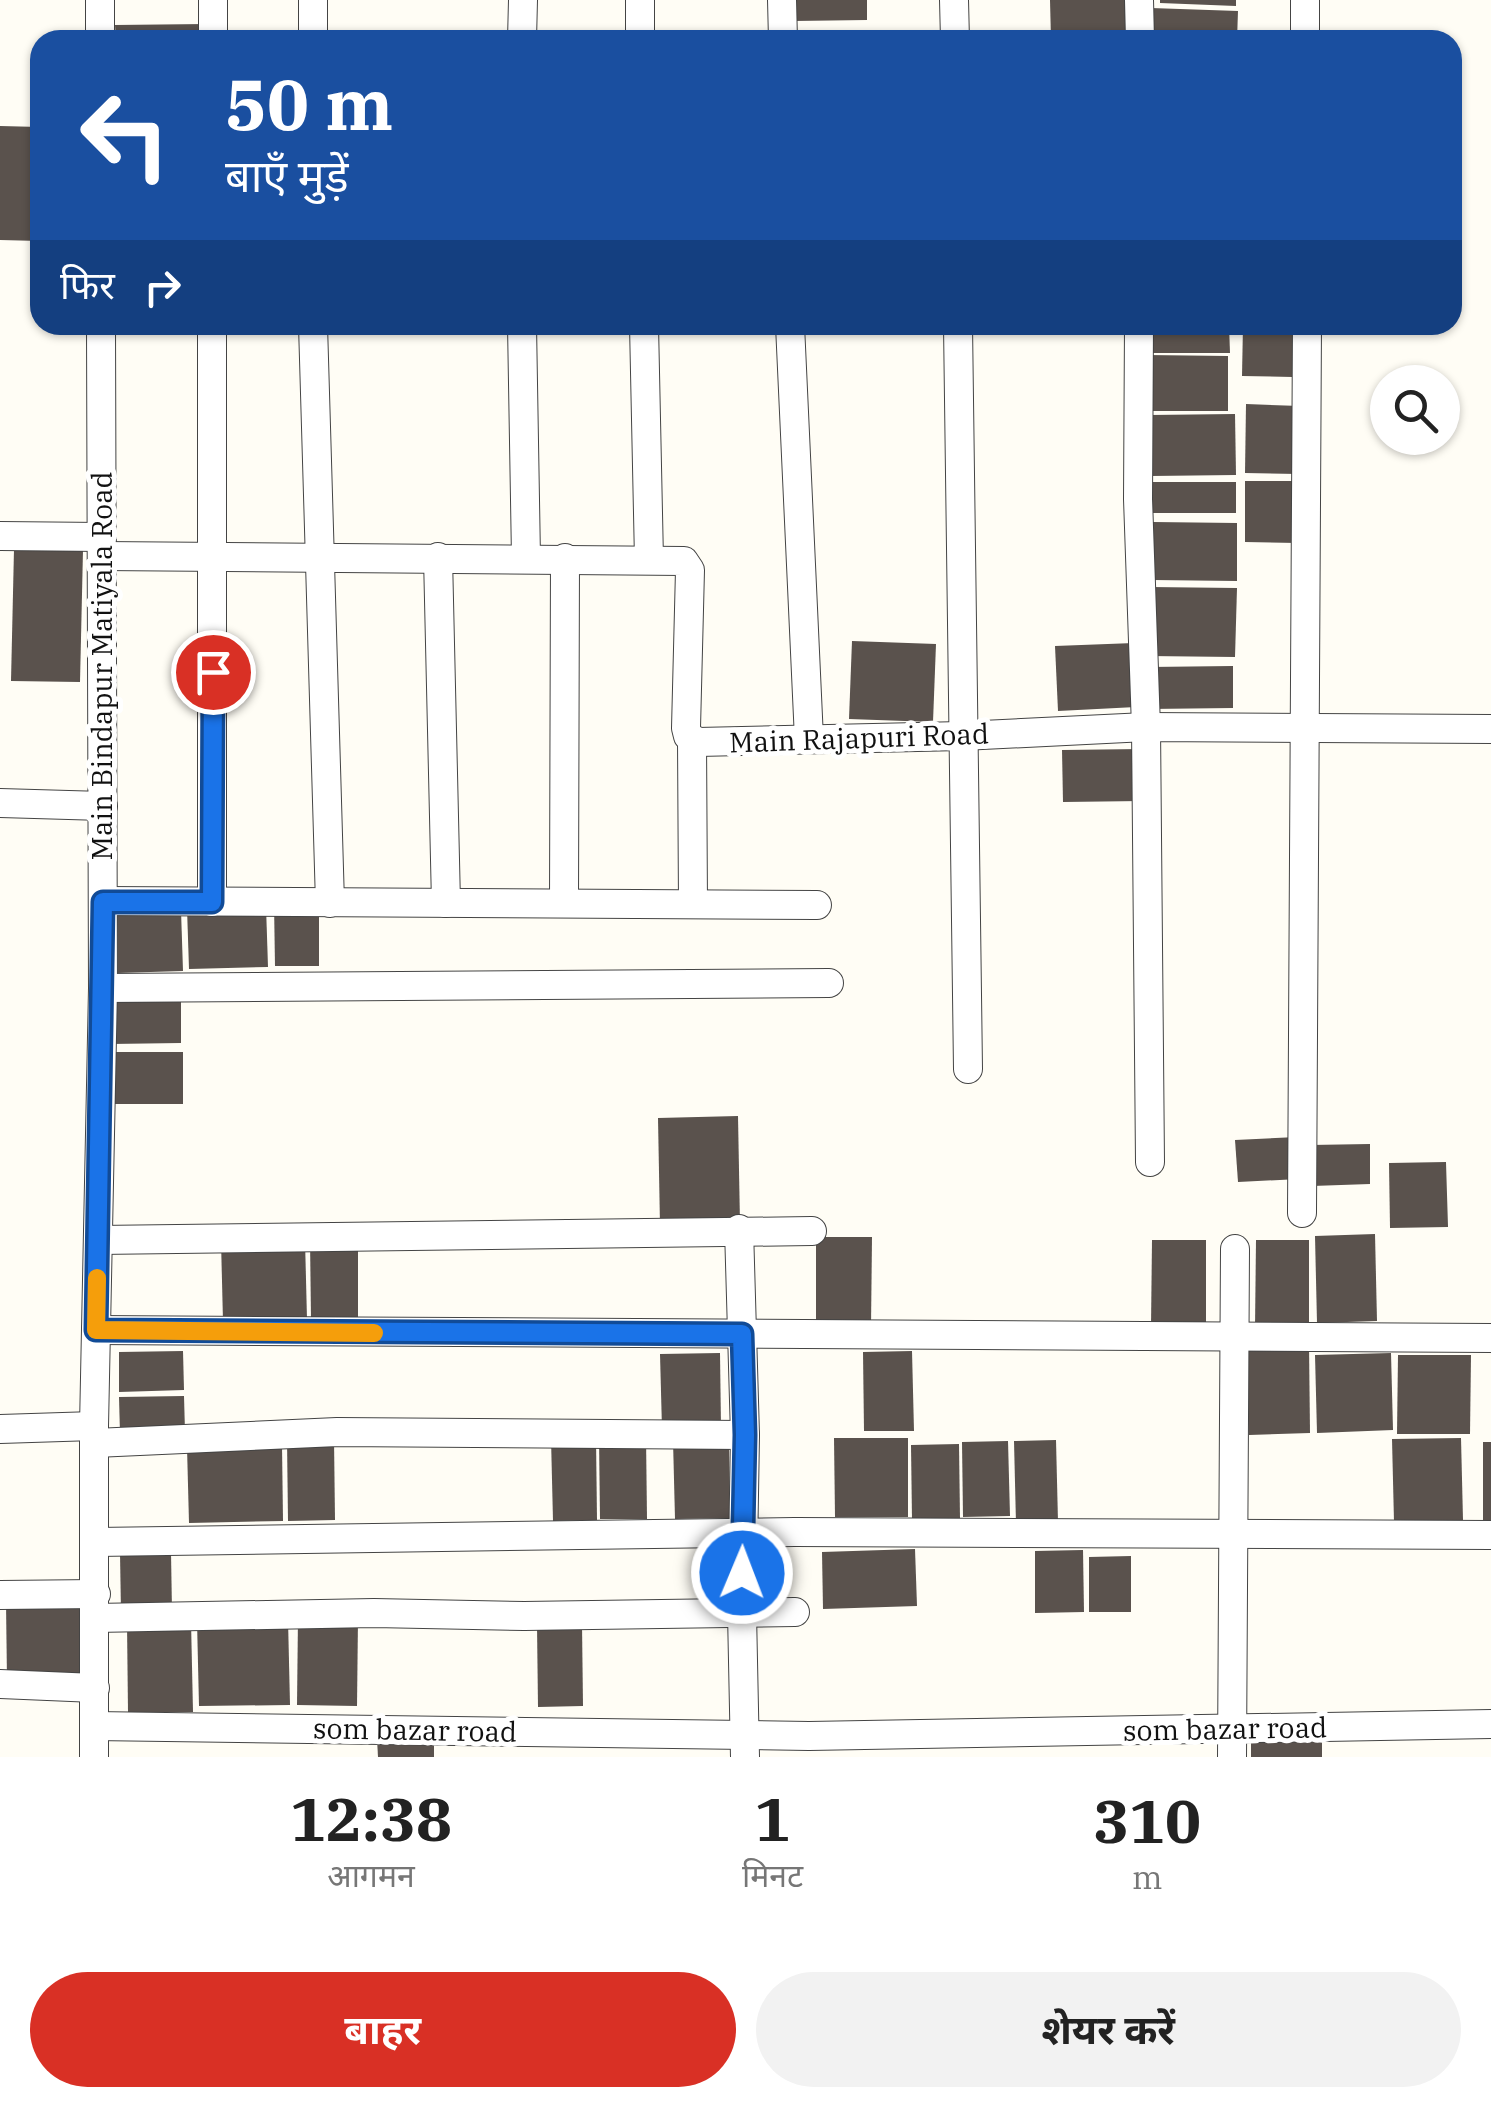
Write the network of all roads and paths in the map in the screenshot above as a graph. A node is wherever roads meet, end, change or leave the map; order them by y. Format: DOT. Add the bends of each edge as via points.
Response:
graph roads {
  1 [pos="100,0"];
  2 [pos="214,0"];
  3 [pos="313,0"];
  4 [pos="523,0"];
  5 [pos="640,0"];
  6 [pos="782,0"];
  7 [pos="954,0"];
  8 [pos="1140,0"];
  9 [pos="1305,0"];
  10 [pos="100,30"];
  11 [pos="213,30"];
  12 [pos="313,30"];
  13 [pos="522,30"];
  14 [pos="640,30"];
  15 [pos="783,30"];
  16 [pos="955,30"];
  17 [pos="1140,30"];
  18 [pos="1306,30"];
  19 [pos="101,335"];
  20 [pos="212,335"];
  21 [pos="314,335"];
  22 [pos="522,335"];
  23 [pos="644,335"];
  24 [pos="790,335"];
  25 [pos="958,335"];
  26 [pos="1139,335"];
  27 [pos="1306,335"];
  28 [pos="0,536"];
  29 [pos="102,546"];
  30 [pos="214,556"];
  31 [pos="322,557"];
  32 [pos="438,557"];
  33 [pos="526,558"];
  34 [pos="565,558"];
  35 [pos="649,560"];
  36 [pos="1146,727"];
  37 [pos="1491,729"];
  38 [pos="1305,730"];
  39 [pos="962,736"];
  40 [pos="809,739"];
  41 [pos="692,740"];
  42 [pos="0,803"];
  43 [pos="103,806"];
  44 [pos="103,902"];
  45 [pos="212,902"];
  46 [pos="330,903"];
  47 [pos="446,903"];
  48 [pos="564,903"];
  49 [pos="693,904"];
  50 [pos="818,904"];
  51 [pos="829,983"];
  52 [pos="104,988"];
  53 [pos="968,1069"];
  54 [pos="1150,1162"];
  55 [pos="1302,1213"];
  56 [pos="739,1229"];
  57 [pos="812,1231"];
  58 [pos="98,1240"];
  59 [pos="1235,1249"];
  60 [pos="96,1330"];
  61 [pos="742,1334"];
  62 [pos="1236,1337"];
  63 [pos="1491,1338"];
  64 [pos="0,1429"];
  65 [pos="94,1435"];
  66 [pos="745,1435"];
  67 [pos="742,1533"];
  68 [pos="1236,1533"];
  69 [pos="1491,1535"];
  70 [pos="96,1542"];
  71 [pos="0,1595"];
  72 [pos="95,1606"];
  73 [pos="794,1612"];
  74 [pos="742,1613"];
  75 [pos="0,1684"];
  76 [pos="94,1688"];
  77 [pos="1491,1724"];
  78 [pos="94,1726"];
  79 [pos="1232,1743"];
  80 [pos="745,1746"];
  81 [pos="94,1757"];
  1 -- 10 [label="street"];
  2 -- 11 [label="street"];
  3 -- 12 [label="street"];
  4 -- 13 [label="street"];
  5 -- 14 [label="street"];
  6 -- 15 [label="street"];
  7 -- 16 [label="street"];
  8 -- 17 [label="street"];
  9 -- 18 [label="street"];
  19 -- 29 [label="street, Main Bindapur Matiyala Road"];
  20 -- 30 [label="street"];
  21 -- 31 [label="street"];
  22 -- 33 [label="street"];
  23 -- 35 [label="street"];
  24 -- 40 [label="street"];
  25 -- 39 [label="street"];
  26 -- 36 [label="street"];
  27 -- 38 [label="street"];
  28 -- 29 [label="street, Main Rajapuri Road"];
  29 -- 30 [label="street, Main Rajapuri Road"];
  29 -- 43 [label="street, Main Bindapur Matiyala Road"];
  30 -- 31 [label="street, Main Rajapuri Road"];
  30 -- 45 [label="street"];
  31 -- 32 [label="street, Main Rajapuri Road"];
  31 -- 46 [label="street"];
  32 -- 33 [label="street, Main Rajapuri Road"];
  32 -- 47 [label="street"];
  33 -- 34 [label="street, Main Rajapuri Road"];
  34 -- 35 [label="street, Main Rajapuri Road"];
  34 -- 48 [label="street"];
  35 -- 41 [label="street, Main Rajapuri Road" via="684,561 690,570 686,728"];
  36 -- 38 [label="street, Main Rajapuri Road"];
  36 -- 39 [label="street, Main Rajapuri Road"];
  36 -- 54 [label="street"];
  37 -- 38 [label="street, Main Rajapuri Road"];
  38 -- 55 [label="street"];
  39 -- 40 [label="street, Main Rajapuri Road"];
  39 -- 53 [label="street"];
  40 -- 41 [label="street, Main Rajapuri Road"];
  41 -- 49 [label="street"];
  42 -- 43 [label="street"];
  43 -- 44 [label="street, Main Bindapur Matiyala Road"];
  44 -- 45 [label="street"];
  44 -- 52 [label="street, Main Bindapur Matiyala Road"];
  45 -- 46 [label="street"];
  46 -- 47 [label="street"];
  47 -- 48 [label="street"];
  48 -- 49 [label="street"];
  49 -- 50 [label="street"];
  51 -- 52 [label="street"];
  52 -- 58 [label="street, Main Bindapur Matiyala Road"];
  56 -- 57 [label="street"];
  56 -- 58 [label="street"];
  56 -- 61 [label="street"];
  58 -- 60 [label="street, Main Bindapur Matiyala Road"];
  59 -- 62 [label="street"];
  60 -- 61 [label="street"];
  60 -- 65 [label="street, Main Bindapur Matiyala Road"];
  61 -- 62 [label="street"];
  61 -- 66 [label="street"];
  62 -- 63 [label="street"];
  62 -- 68 [label="street"];
  64 -- 65 [label="street"];
  65 -- 66 [label="street"];
  65 -- 70 [label="street"];
  66 -- 67 [label="street"];
  67 -- 68 [label="street"];
  67 -- 70 [label="street"];
  67 -- 74 [label="street"];
  68 -- 69 [label="street"];
  68 -- 79 [label="street"];
  70 -- 72 [label="street"];
  71 -- 72 [label="street"];
  72 -- 74 [label="street" via="524,1616"];
  72 -- 76 [label="street"];
  73 -- 74 [label="street"];
  74 -- 80 [label="street"];
  75 -- 76 [label="street"];
  76 -- 78 [label="street"];
  77 -- 79 [label="street, som bazar road"];
  78 -- 80 [label="street, som bazar road"];
  78 -- 81 [label="street"];
  79 -- 80 [label="street, som bazar road"];
}
